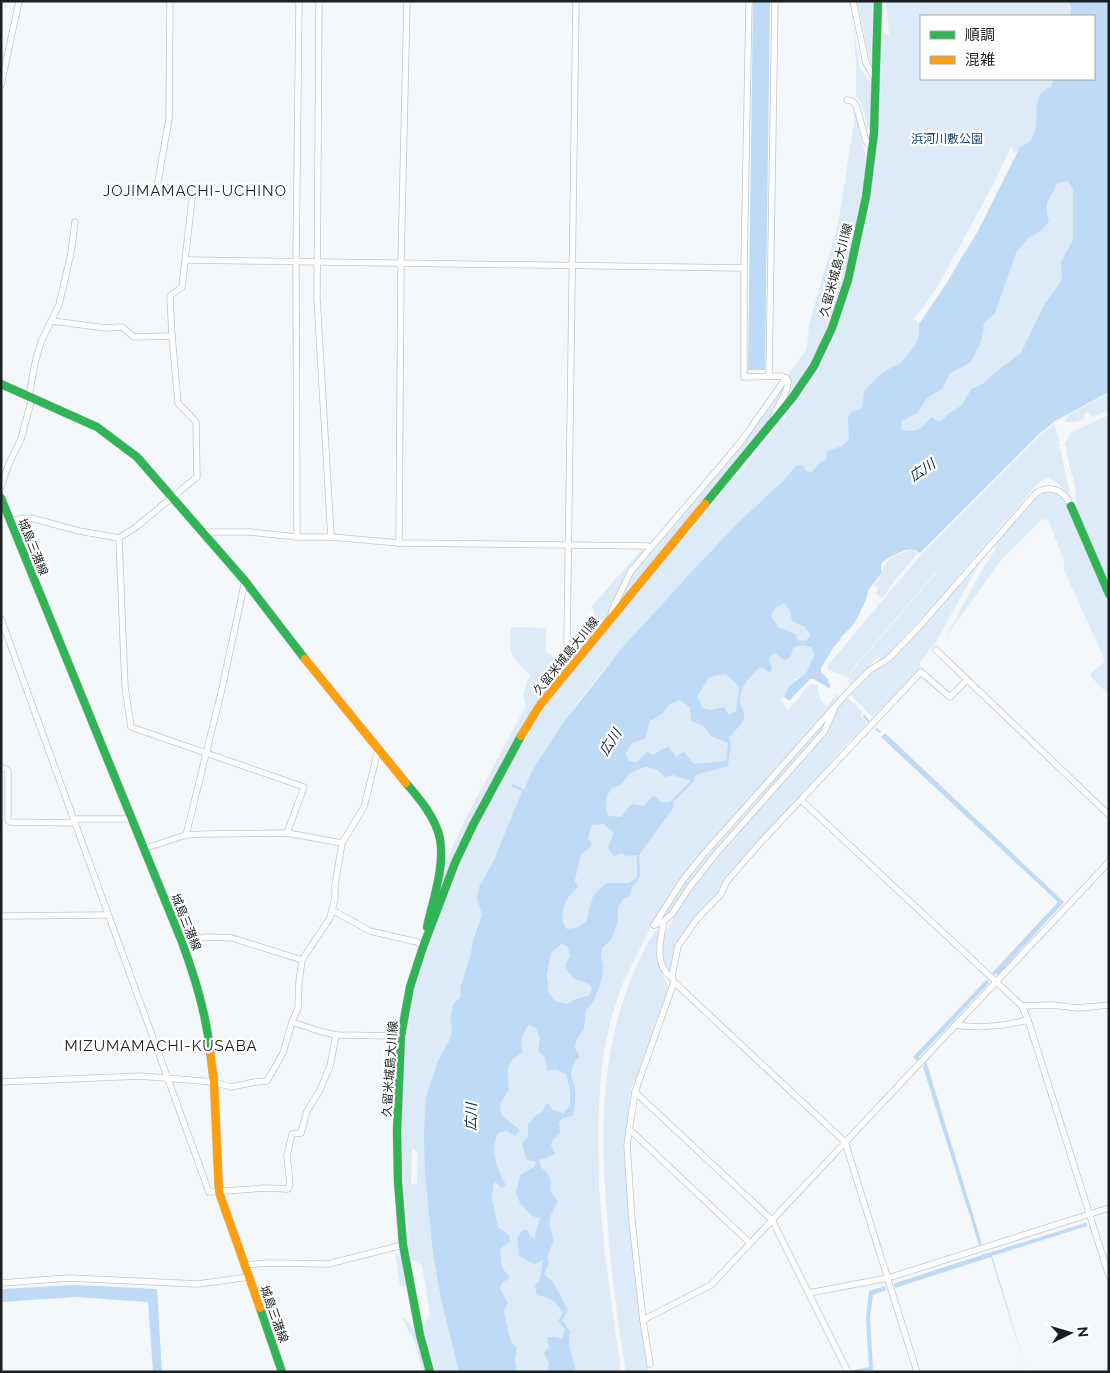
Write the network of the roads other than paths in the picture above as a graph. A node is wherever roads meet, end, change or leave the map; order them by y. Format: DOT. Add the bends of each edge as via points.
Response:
graph roads {
  1 [pos="19,1"];
  2 [pos="170,1"];
  3 [pos="299,1"];
  4 [pos="319,1"];
  5 [pos="407,1"];
  6 [pos="576,1"];
  7 [pos="749,1"];
  8 [pos="775,1"];
  9 [pos="853,1"];
  10 [pos="878,1"];
  11 [pos="877,80"];
  12 [pos="1,86"];
  13 [pos="847,100"];
  14 [pos="872,149"];
  15 [pos="75,222"];
  16 [pos="185,260"];
  17 [pos="297,262"];
  18 [pos="316,262"];
  19 [pos="401,263"];
  20 [pos="572,264"];
  21 [pos="744,268"];
  22 [pos="52,321"];
  23 [pos="172,336"];
  24 [pos="769,376"];
  25 [pos="786,378"];
  26 [pos="1,384"];
  27 [pos="31,397"];
  28 [pos="772,423"];
  29 [pos="1,487"];
  30 [pos="173,497"];
  31 [pos="1,498"];
  32 [pos="1071,506"];
  33 [pos="10,520"];
  34 [pos="204,532"];
  35 [pos="331,537"];
  36 [pos="119,538"];
  37 [pos="297,538"];
  38 [pos="399,543"];
  39 [pos="568,545"];
  40 [pos="651,548"];
  41 [pos="245,581"];
  42 [pos="1109,594"];
  43 [pos="1,618"];
  44 [pos="611,618"];
  45 [pos="567,643"];
  46 [pos="936,650"];
  47 [pos="967,680"];
  48 [pos="835,708"];
  49 [pos="378,750"];
  50 [pos="206,754"];
  51 [pos="1,768"];
  52 [pos="801,800"];
  53 [pos="1109,816"];
  54 [pos="131,819"];
  55 [pos="74,821"];
  56 [pos="287,833"];
  57 [pos="186,835"];
  58 [pos="342,843"];
  59 [pos="143,849"];
  60 [pos="1109,862"];
  61 [pos="332,910"];
  62 [pos="108,915"];
  63 [pos="1,916"];
  64 [pos="664,921"];
  65 [pos="182,942"];
  66 [pos="423,947"];
  67 [pos="302,960"];
  68 [pos="673,980"];
  69 [pos="996,981"];
  70 [pos="1109,1005"];
  71 [pos="1022,1006"];
  72 [pos="1028,1020"];
  73 [pos="292,1022"];
  74 [pos="955,1025"];
  75 [pos="336,1035"];
  76 [pos="402,1036"];
  77 [pos="167,1077"];
  78 [pos="1,1082"];
  79 [pos="214,1082"];
  80 [pos="635,1092"];
  81 [pos="629,1129"];
  82 [pos="845,1142"];
  83 [pos="219,1192"];
  84 [pos="1109,1208"];
  85 [pos="1089,1214"];
  86 [pos="772,1220"];
  87 [pos="750,1243"];
  88 [pos="403,1245"];
  89 [pos="245,1265"];
  90 [pos="1109,1276"];
  91 [pos="249,1277"];
  92 [pos="888,1278"];
  93 [pos="1,1283"];
  94 [pos="809,1293"];
  95 [pos="643,1320"];
  96 [pos="650,1364"];
  97 [pos="282,1372"];
  98 [pos="430,1372"];
  99 [pos="848,1372"];
  100 [pos="917,1372"];
  1 -- 12 [label="street"];
  2 -- 16 [label="street" via="169,119 157,187 193,190"];
  3 -- 17 [label="street"];
  4 -- 18 [label="street"];
  5 -- 19 [label="street"];
  6 -- 20 [label="street"];
  7 -- 21 [label="street"];
  8 -- 24 [label="street"];
  9 -- 11 [label="street" via="866,63"];
  10 -- 11 [label="main road, 久留米城島大川線"];
  11 -- 14 [label="main road, 久留米城島大川線"];
  13 -- 14 [label="street" via="856,105 866,141"];
  14 -- 28 [label="main road, 久留米城島大川線" via="866,197 848,280 832,328 814,366"];
  15 -- 22 [label="street" via="60,305"];
  16 -- 17 [label="street"];
  16 -- 23 [label="street" via="182,287 170,296"];
  17 -- 18 [label="street"];
  17 -- 37 [label="street"];
  18 -- 19 [label="street"];
  18 -- 35 [label="street"];
  19 -- 20 [label="street"];
  19 -- 38 [label="street"];
  20 -- 21 [label="street"];
  20 -- 39 [label="street"];
  21 -- 24 [label="street" via="744,377"];
  22 -- 23 [label="street" via="122,327 134,337"];
  22 -- 27 [label="street" via="35,363"];
  23 -- 30 [label="street" via="178,403 196,422 198,477"];
  24 -- 25 [label="street"];
  25 -- 28 [label="street" via="788,388"];
  25 -- 40 [label="street" via="740,443"];
  26 -- 27 [label="main road"];
  27 -- 29 [label="street" via="21,439"];
  27 -- 30 [label="main road" via="112,437 137,457"];
  28 -- 44 [label="main road, 久留米城島大川線"];
  30 -- 34 [label="main road"];
  30 -- 36 [label="street"];
  31 -- 33 [label="main road, 城島三潴線"];
  32 -- 42 [label="main road"];
  32 -- 48 [label="street" via="1068,498 1052,488 1036,493 918,628 888,659 870,670"];
  33 -- 36 [label="street" via="31,518"];
  33 -- 54 [label="main road, 城島三潴線"];
  34 -- 37 [label="street" via="250,532"];
  34 -- 41 [label="main road"];
  35 -- 37 [label="street"];
  35 -- 38 [label="street"];
  36 -- 50 [label="street" via="131,727"];
  38 -- 39 [label="street"];
  39 -- 40 [label="street"];
  39 -- 45 [label="street"];
  40 -- 44 [label="street" via="631,572"];
  41 -- 49 [label="main road"];
  41 -- 50 [label="street"];
  43 -- 55 [label="street"];
  44 -- 66 [label="main road, 久留米城島大川線" via="540,705 518,742 455,863"];
  46 -- 47 [label="street"];
  47 -- 52 [label="street" via="950,697 921,672"];
  47 -- 53 [label="street"];
  48 -- 64 [label="street" via="824,732 715,855"];
  48 -- 64 [label="street" via="688,874 654,925"];
  49 -- 58 [label="street" via="364,807"];
  49 -- 66 [label="main road" via="413,791 433,820 440,839 440,869"];
  50 -- 56 [label="street" via="304,787"];
  50 -- 57 [label="street"];
  51 -- 55 [label="street" via="8,771 10,822"];
  52 -- 68 [label="street" via="755,848 727,881 722,894 697,919 678,946"];
  52 -- 69 [label="street"];
  54 -- 55 [label="street"];
  54 -- 59 [label="main road, 城島三潴線"];
  55 -- 62 [label="street"];
  56 -- 57 [label="street"];
  56 -- 58 [label="street"];
  57 -- 59 [label="street"];
  58 -- 61 [label="street"];
  59 -- 65 [label="main road, 城島三潴線"];
  60 -- 69 [label="street"];
  61 -- 66 [label="street" via="370,932 416,942"];
  61 -- 67 [label="street"];
  62 -- 63 [label="street"];
  62 -- 77 [label="street"];
  64 -- 68 [label="street" via="660,938 661,963"];
  65 -- 67 [label="street" via="207,937 232,938"];
  65 -- 79 [label="main road, 城島三潴線" via="199,990"];
  66 -- 76 [label="main road, 久留米城島大川線" via="410,987"];
  67 -- 73 [label="street" via="298,1008"];
  68 -- 80 [label="street"];
  68 -- 82 [label="street"];
  69 -- 71 [label="street"];
  69 -- 74 [label="street"];
  70 -- 71 [label="street" via="1078,1008"];
  71 -- 72 [label="street"];
  72 -- 74 [label="street" via="982,1027"];
  72 -- 85 [label="street"];
  73 -- 75 [label="street"];
  73 -- 79 [label="street" via="283,1053 267,1081 231,1087"];
  74 -- 82 [label="street"];
  75 -- 76 [label="street"];
  75 -- 83 [label="street" via="330,1066 307,1111 301,1133 292,1134 287,1156 288,1189"];
  76 -- 88 [label="main road, 久留米城島大川線" via="397,1131"];
  77 -- 78 [label="street"];
  77 -- 79 [label="street"];
  77 -- 83 [label="street" via="209,1192"];
  79 -- 83 [label="main road, 城島三潴線"];
  80 -- 81 [label="street"];
  80 -- 86 [label="street"];
  81 -- 87 [label="street"];
  81 -- 95 [label="street" via="632,1221"];
  82 -- 86 [label="street"];
  82 -- 92 [label="street"];
  83 -- 89 [label="main road, 城島三潴線"];
  84 -- 85 [label="street"];
  85 -- 90 [label="street"];
  85 -- 92 [label="street"];
  86 -- 87 [label="street"];
  86 -- 94 [label="street"];
  87 -- 95 [label="street" via="711,1285"];
  88 -- 89 [label="street" via="328,1264"];
  88 -- 98 [label="main road, 久留米城島大川線"];
  89 -- 91 [label="main road, 城島三潴線"];
  91 -- 93 [label="street" via="198,1284 69,1278"];
  91 -- 97 [label="main road, 城島三潴線"];
  92 -- 94 [label="street"];
  92 -- 100 [label="street"];
  94 -- 99 [label="street"];
  95 -- 96 [label="street"];
}
